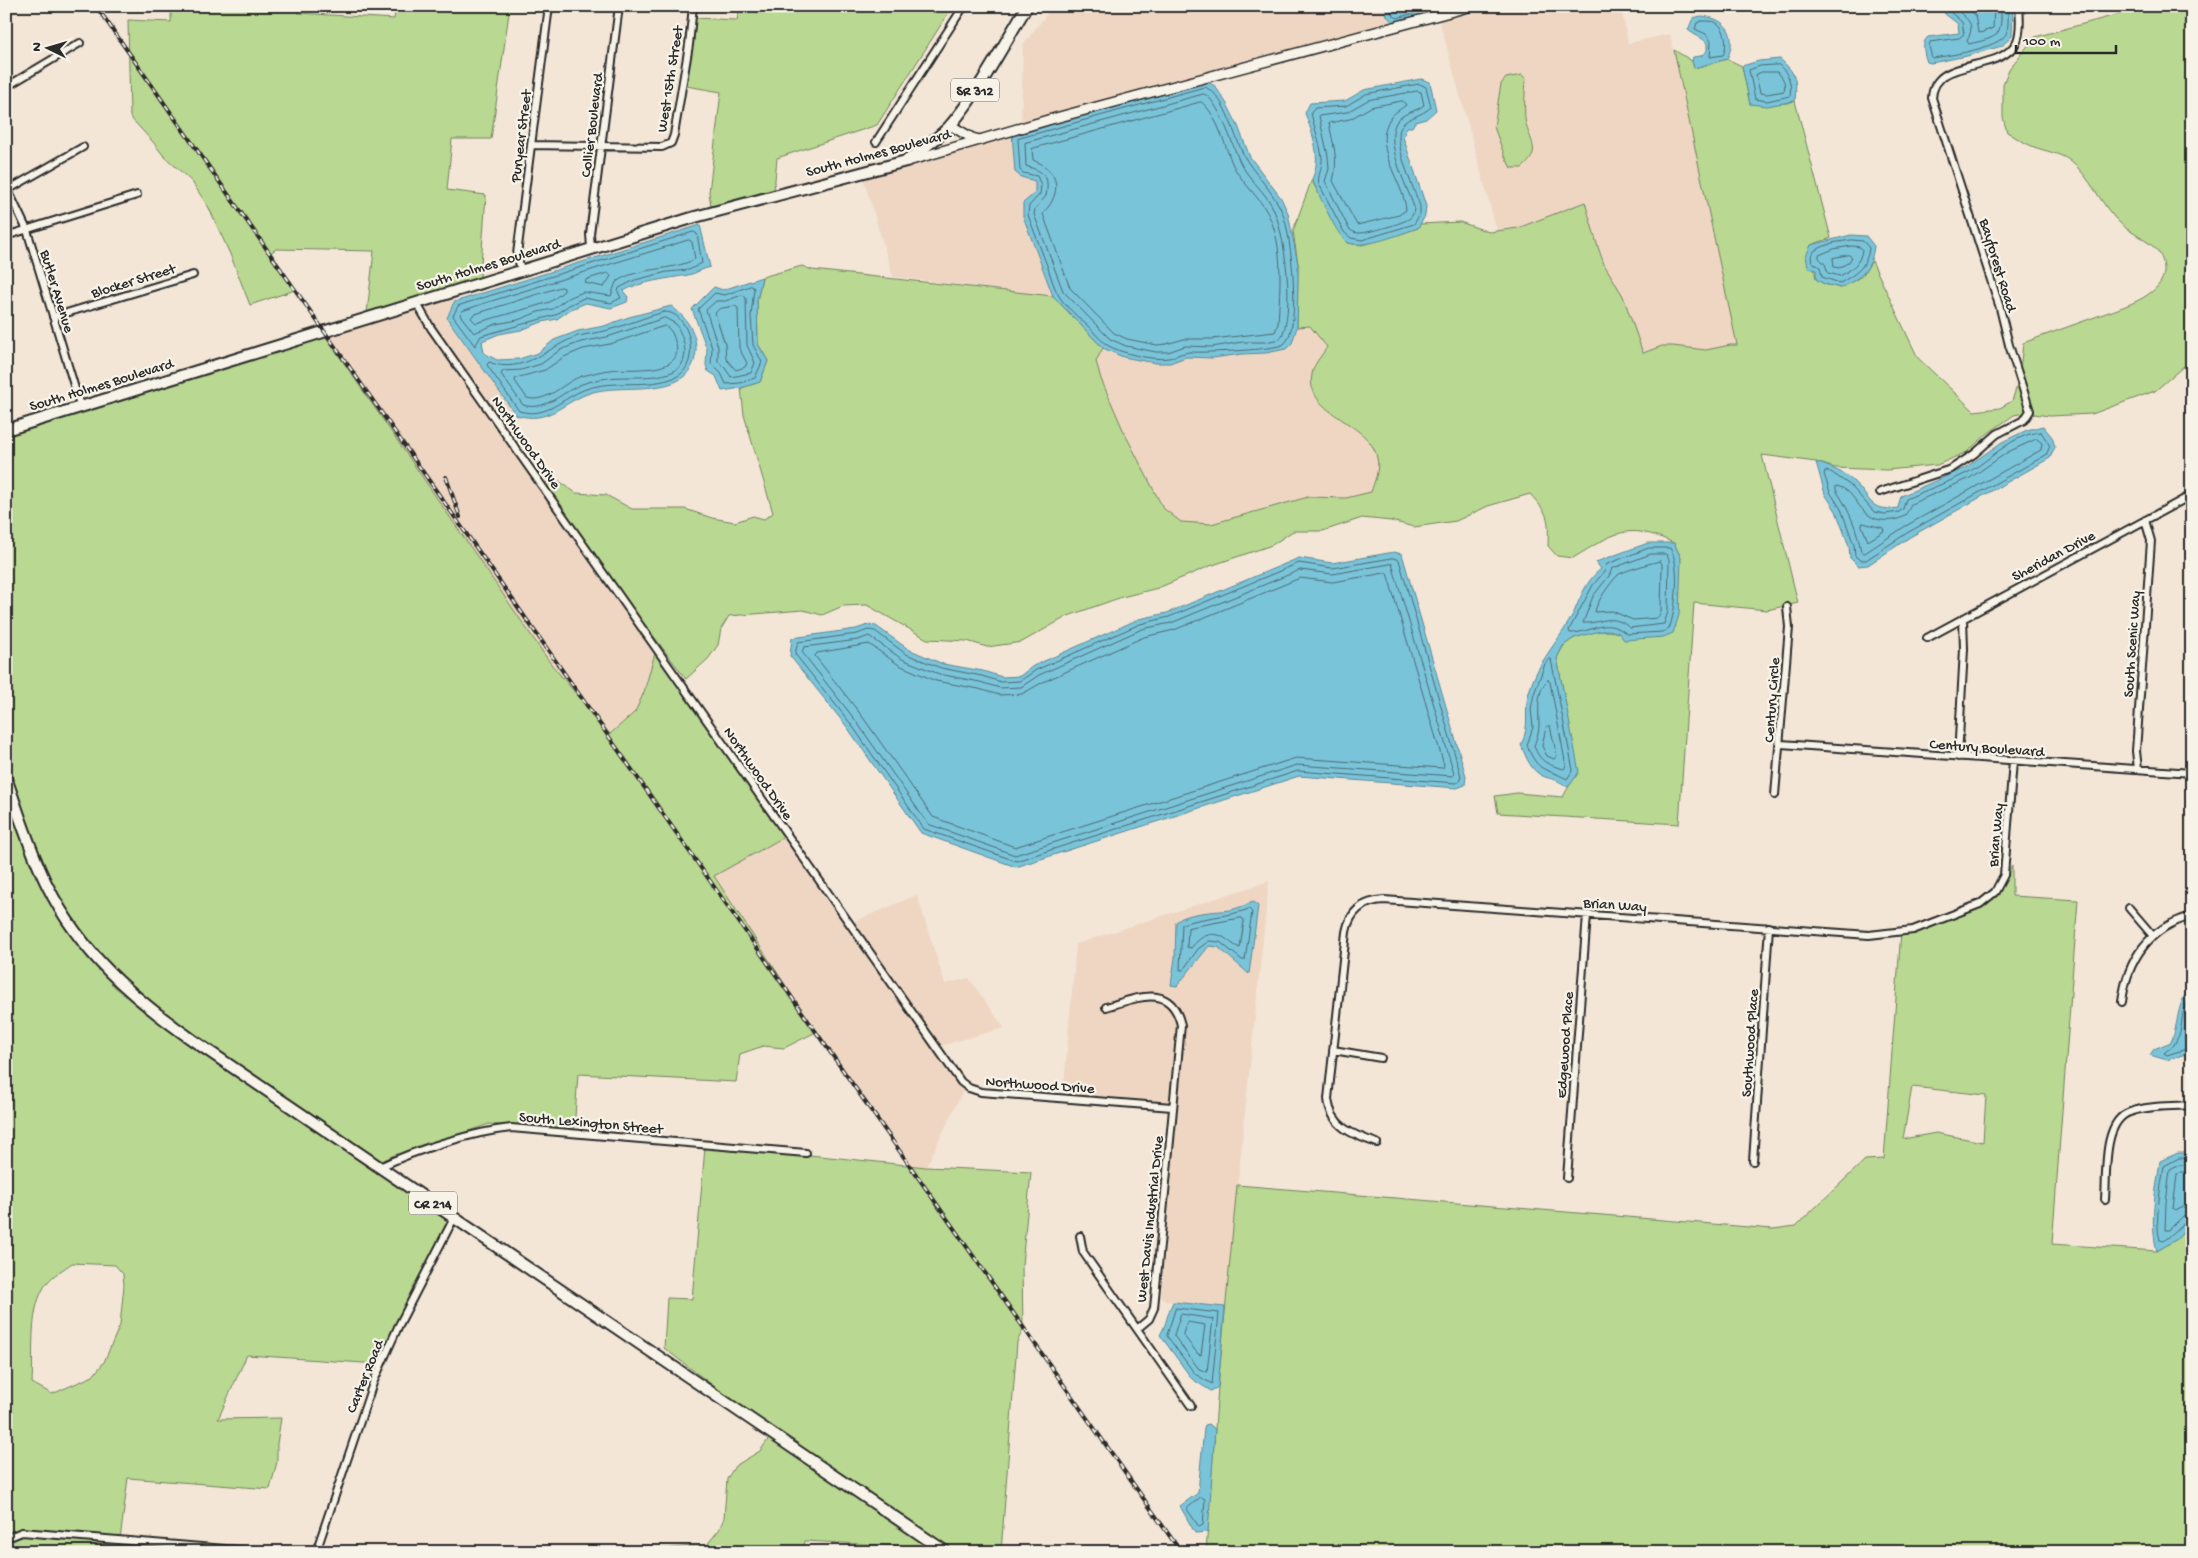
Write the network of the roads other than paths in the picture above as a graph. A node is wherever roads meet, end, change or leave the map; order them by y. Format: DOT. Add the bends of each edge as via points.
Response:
graph roads {
  1 [pos="548,6"];
  2 [pos="619,6"];
  3 [pos="693,6"];
  4 [pos="964,6"];
  5 [pos="1027,6"];
  6 [pos="1472,6"];
  7 [pos="2019,6"];
  8 [pos="80,43"];
  9 [pos="6,87"];
  10 [pos="950,125"];
  11 [pos="982,140"];
  12 [pos="876,142"];
  13 [pos="531,145"];
  14 [pos="83,147"];
  15 [pos="601,147"];
  16 [pos="906,161"];
  17 [pos="7,189"];
  18 [pos="137,195"];
  19 [pos="27,230"];
  20 [pos="6,236"];
  21 [pos="591,248"];
  22 [pos="521,270"];
  23 [pos="193,275"];
  24 [pos="416,302"];
  25 [pos="53,317"];
  26 [pos="80,405"];
  27 [pos="6,430"];
  28 [pos="1880,492"];
  29 [pos="2192,495"];
  30 [pos="2146,520"];
  31 [pos="1787,607"];
  32 [pos="1964,618"];
  33 [pos="1927,638"];
  34 [pos="1781,744"];
  35 [pos="1958,757"];
  36 [pos="2013,761"];
  37 [pos="2138,770"];
  38 [pos="2192,773"];
  39 [pos="6,778"];
  40 [pos="1775,795"];
  41 [pos="2129,908"];
  42 [pos="1587,914"];
  43 [pos="2192,916"];
  44 [pos="1769,927"];
  45 [pos="2153,936"];
  46 [pos="2122,1002"];
  47 [pos="1106,1007"];
  48 [pos="1333,1050"];
  49 [pos="1381,1058"];
  50 [pos="2192,1105"];
  51 [pos="1172,1106"];
  52 [pos="1377,1143"];
  53 [pos="806,1154"];
  54 [pos="1753,1161"];
  55 [pos="380,1167"];
  56 [pos="1567,1178"];
  57 [pos="2105,1199"];
  58 [pos="454,1218"];
  59 [pos="1080,1236"];
  60 [pos="1138,1329"];
  61 [pos="1191,1406"];
  62 [pos="12,1536"];
  63 [pos="261,1552"];
  64 [pos="316,1552"];
  65 [pos="946,1552"];
  1 -- 13 [label="street, Puryear Street"];
  2 -- 15 [label="street, Collier Boulevard"];
  3 -- 15 [label="street, West 15th Street" via="673,139 667,146 660,147"];
  4 -- 12 [label="street"];
  5 -- 10 [label="main road, SR 312"];
  6 -- 11 [label="main road, South Holmes Boulevard"];
  7 -- 28 [label="street, Bayforest Road" via="2019,35 2009,51 1942,76 1934,84 1932,98 2030,411 2024,420 1997,434 1951,469"];
  8 -- 9 [label="street"];
  10 -- 11 [label="main road, South Holmes Boulevard"];
  10 -- 16 [label="main road, SR 312"];
  11 -- 16 [label="main road, South Holmes Boulevard"];
  13 -- 15 [label="street"];
  13 -- 22 [label="street, Puryear Street" via="517,254"];
  14 -- 17 [label="street"];
  15 -- 21 [label="street, Collier Boulevard"];
  16 -- 21 [label="main road, South Holmes Boulevard" via="722,208"];
  17 -- 19 [label="street, Butler Avenue"];
  18 -- 19 [label="street"];
  19 -- 20 [label="street"];
  19 -- 25 [label="street, Butler Avenue"];
  21 -- 22 [label="main road, South Holmes Boulevard"];
  22 -- 24 [label="main road, South Holmes Boulevard"];
  23 -- 25 [label="street, Blocker Street"];
  24 -- 26 [label="main road, South Holmes Boulevard"];
  24 -- 51 [label="street, Northwood Drive" via="431,328 961,1082 981,1092"];
  25 -- 26 [label="street, Butler Avenue"];
  26 -- 27 [label="main road, South Holmes Boulevard"];
  29 -- 30 [label="street, Sheridan Drive"];
  30 -- 32 [label="street, Sheridan Drive"];
  30 -- 37 [label="street, South Scenic Way" via="2151,541 2136,751"];
  31 -- 34 [label="street, Century Circle" via="1789,627"];
  32 -- 33 [label="street, Sheridan Drive"];
  32 -- 35 [label="street"];
  34 -- 35 [label="street, Century Boulevard"];
  34 -- 40 [label="street, Century Circle"];
  35 -- 36 [label="street, Century Boulevard"];
  36 -- 37 [label="street, Century Boulevard"];
  36 -- 44 [label="street, Brian Way" via="2005,870 2001,884 1988,899 1951,917 1902,933 1869,935"];
  37 -- 38 [label="street, Century Boulevard"];
  39 -- 55 [label="main road, CR 214" via="51,893 79,938 108,973 172,1025"];
  41 -- 45 [label="street"];
  42 -- 44 [label="street, Brian Way"];
  42 -- 48 [label="street, Brian Way" via="1384,900 1359,907 1350,918 1346,932"];
  42 -- 56 [label="street, Edgewood Place"];
  43 -- 45 [label="street" via="2176,920"];
  44 -- 54 [label="street, Southwood Place"];
  45 -- 46 [label="street" via="2130,966 2124,981"];
  47 -- 51 [label="street, West Davis Industrial Drive" via="1147,995 1160,997 1172,1004 1181,1025"];
  48 -- 49 [label="street"];
  48 -- 52 [label="street, Brian Way" via="1328,1099 1331,1113 1346,1131"];
  50 -- 57 [label="street" via="2141,1109 2128,1112 2117,1120 2110,1133"];
  51 -- 60 [label="street, West Davis Industrial Drive" via="1154,1308 1149,1319"];
  53 -- 55 [label="street, South Lexington Street" via="511,1128 481,1133"];
  55 -- 58 [label="main road, CR 214"];
  58 -- 64 [label="street, Carter Road" via="373,1383"];
  58 -- 65 [label="main road, CR 214"];
  59 -- 60 [label="street" via="1083,1252"];
  60 -- 61 [label="street"];
  62 -- 63 [label="street" via="22,1532 72,1535"];
}
